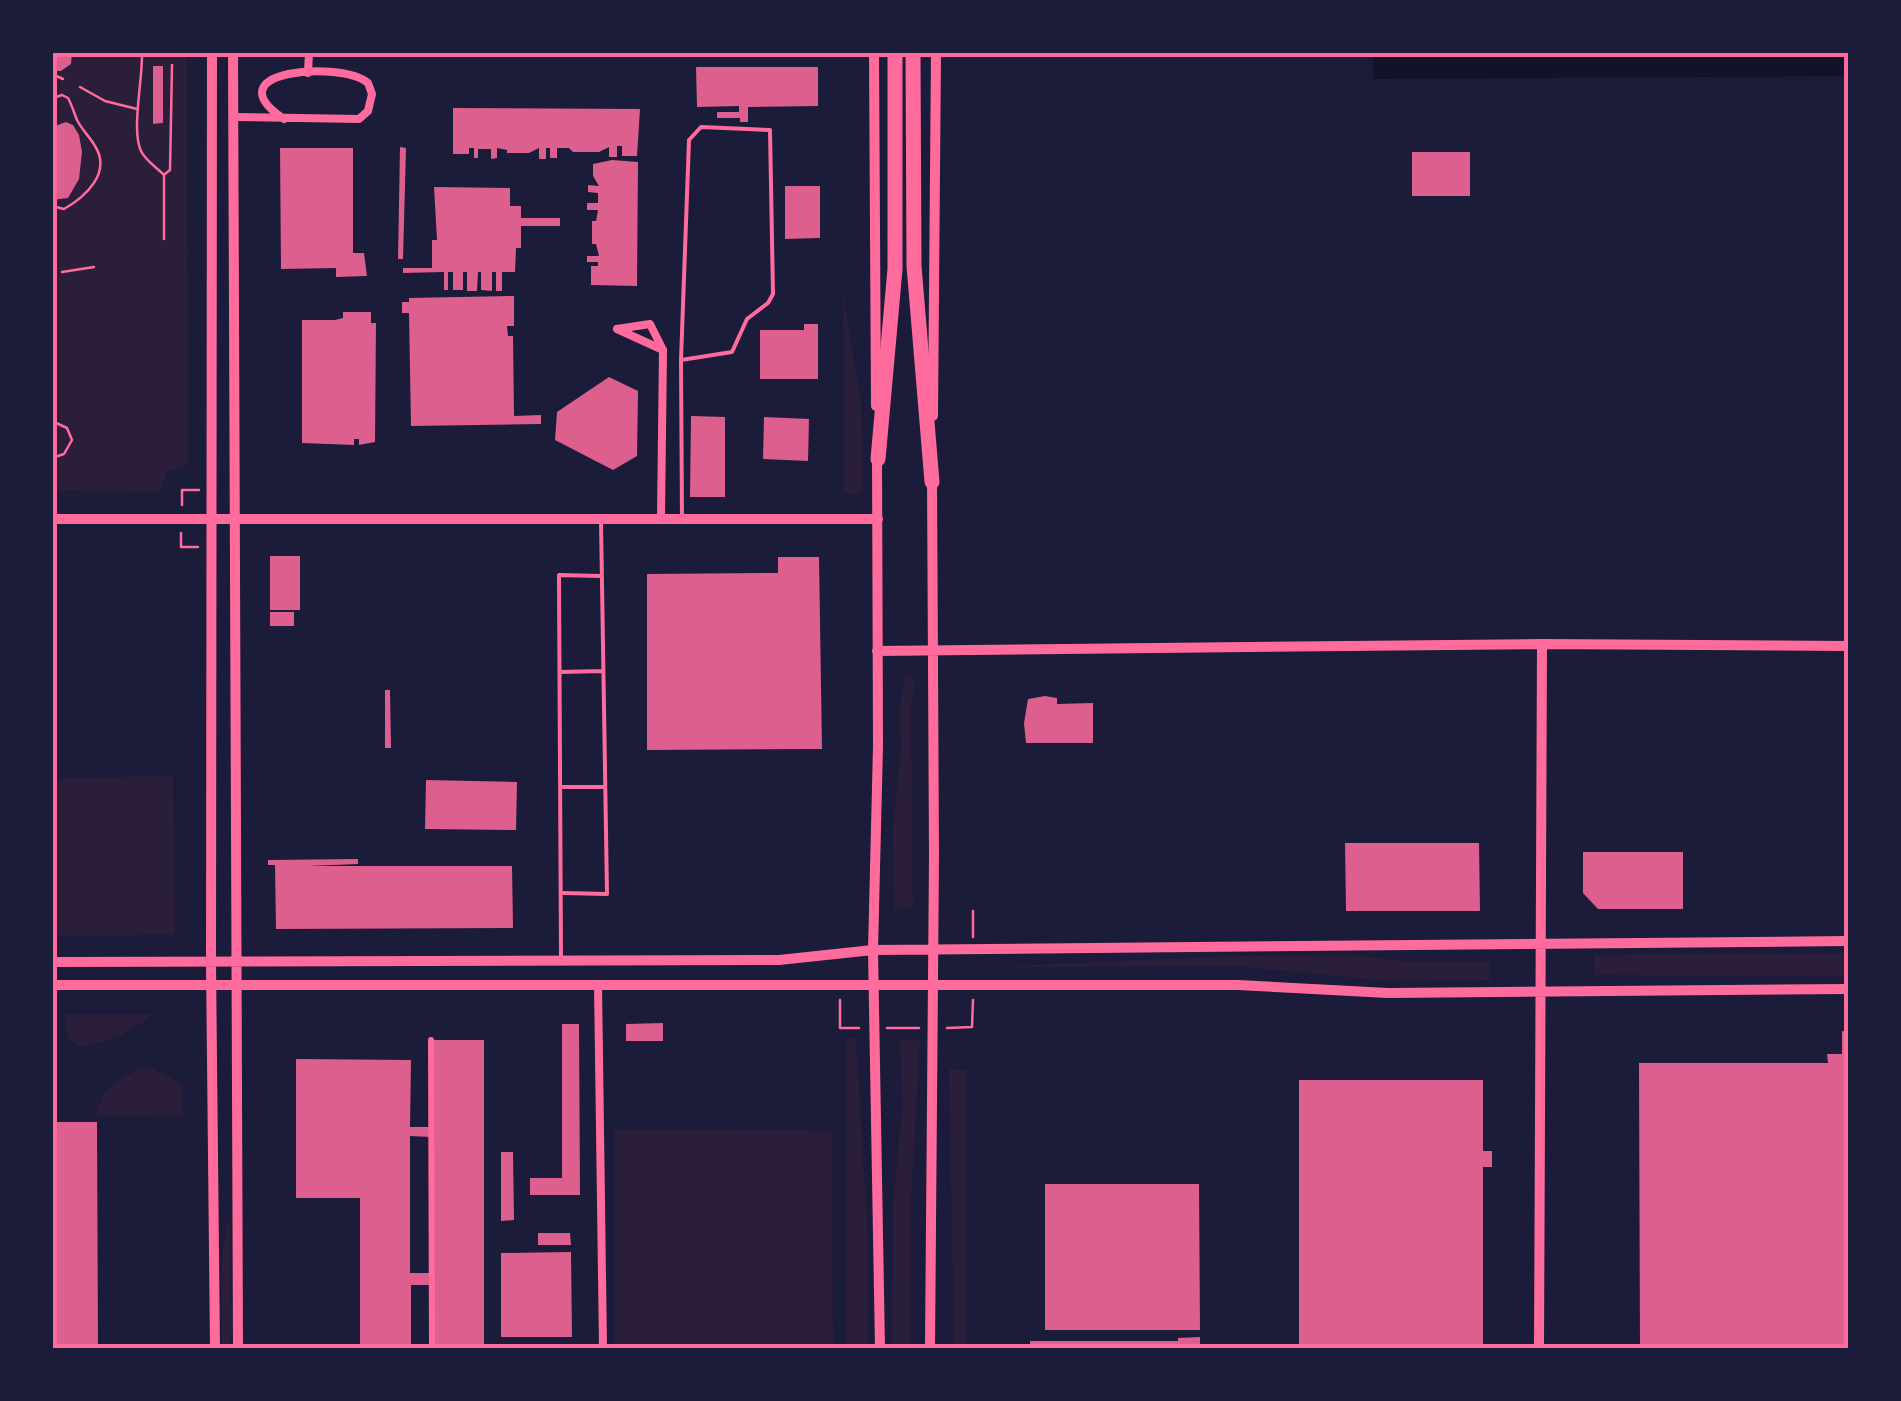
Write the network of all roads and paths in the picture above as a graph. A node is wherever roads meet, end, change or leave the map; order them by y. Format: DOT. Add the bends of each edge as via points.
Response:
graph roads {
  1 [pos="142,52"];
  2 [pos="212,52"];
  3 [pos="233,52"];
  4 [pos="309,52"];
  5 [pos="874,52"];
  6 [pos="894,52"];
  7 [pos="913,52"];
  8 [pos="936,52"];
  9 [pos="172,65"];
  10 [pos="308,72"];
  11 [pos="52,74"];
  12 [pos="63,79"];
  13 [pos="80,88"];
  14 [pos="52,109"];
  15 [pos="138,109"];
  16 [pos="235,117"];
  17 [pos="284,119"];
  18 [pos="164,175"];
  19 [pos="52,206"];
  20 [pos="164,240"];
  21 [pos="94,267"];
  22 [pos="62,272"];
  23 [pos="663,350"];
  24 [pos="681,360"];
  25 [pos="52,421"];
  26 [pos="52,458"];
  27 [pos="878,459"];
  28 [pos="932,482"];
  29 [pos="600,517"];
  30 [pos="661,517"];
  31 [pos="212,518"];
  32 [pos="233,518"];
  33 [pos="682,518"];
  34 [pos="878,518"];
  35 [pos="52,519"];
  36 [pos="602,576"];
  37 [pos="1542,644"];
  38 [pos="1848,646"];
  39 [pos="934,649"];
  40 [pos="877,650"];
  41 [pos="603,670"];
  42 [pos="560,672"];
  43 [pos="561,787"];
  44 [pos="605,788"];
  45 [pos="562,893"];
  46 [pos="1848,941"];
  47 [pos="1541,944"];
  48 [pos="873,950"];
  49 [pos="932,952"];
  50 [pos="561,960"];
  51 [pos="52,962"];
  52 [pos="234,963"];
  53 [pos="211,964"];
  54 [pos="235,984"];
  55 [pos="598,984"];
  56 [pos="52,985"];
  57 [pos="212,985"];
  58 [pos="874,986"];
  59 [pos="932,987"];
  60 [pos="1848,989"];
  61 [pos="1539,991"];
  62 [pos="431,1040"];
  63 [pos="214,1348"];
  64 [pos="238,1348"];
  65 [pos="432,1348"];
  66 [pos="602,1348"];
  67 [pos="880,1348"];
  68 [pos="930,1348"];
  69 [pos="1539,1348"];
  1 -- 15 [label="path"];
  2 -- 31 [label="street"];
  3 -- 16 [label="street"];
  4 -- 10 [label="street"];
  5 -- 27 [label="street"];
  6 -- 27 [label="highway" via="895,269"];
  7 -- 28 [label="highway" via="914,266"];
  8 -- 28 [label="street"];
  9 -- 18 [label="path" via="170,170"];
  10 -- 17 [label="street" via="284,72 263,89 271,110"];
  10 -- 17 [label="street" via="360,76 372,94 368,112 359,118"];
  11 -- 12 [label="path"];
  13 -- 15 [label="path"];
  14 -- 19 [label="path" via="56,98 68,98 100,155 90,190 64,210"];
  15 -- 18 [label="path" via="141,153"];
  16 -- 17 [label="street"];
  16 -- 32 [label="street"];
  18 -- 20 [label="path"];
  21 -- 22 [label="path"];
  23 -- 23 [label="street" via="632,336 618,329 650,324"];
  23 -- 30 [label="street"];
  24 -- 24 [label="lane" via="689,140 701,127 770,130 773,294 747,319 732,352"];
  24 -- 33 [label="lane"];
  25 -- 26 [label="path" via="68,428 72,440 64,454"];
  27 -- 34 [label="street"];
  28 -- 39 [label="street"];
  29 -- 30 [label="street"];
  29 -- 32 [label="street"];
  29 -- 36 [label="lane"];
  30 -- 33 [label="street"];
  31 -- 32 [label="street"];
  31 -- 35 [label="street"];
  31 -- 53 [label="street"];
  32 -- 52 [label="street"];
  33 -- 34 [label="street"];
  34 -- 40 [label="street"];
  36 -- 41 [label="lane"];
  36 -- 42 [label="lane" via="559,575"];
  37 -- 38 [label="street"];
  37 -- 39 [label="street"];
  37 -- 47 [label="street"];
  39 -- 40 [label="street"];
  39 -- 49 [label="street"];
  40 -- 48 [label="street"];
  41 -- 42 [label="lane"];
  41 -- 44 [label="lane"];
  42 -- 43 [label="lane"];
  43 -- 44 [label="lane"];
  43 -- 45 [label="lane"];
  44 -- 45 [label="lane" via="606,894"];
  45 -- 50 [label="lane"];
  46 -- 47 [label="street"];
  47 -- 49 [label="street"];
  47 -- 61 [label="street"];
  48 -- 49 [label="street"];
  48 -- 50 [label="street" via="779,960"];
  48 -- 58 [label="street"];
  49 -- 59 [label="street"];
  50 -- 52 [label="street"];
  51 -- 53 [label="street"];
  52 -- 53 [label="street"];
  52 -- 54 [label="street"];
  53 -- 57 [label="street"];
  54 -- 55 [label="street"];
  54 -- 57 [label="street"];
  54 -- 64 [label="street"];
  55 -- 58 [label="street"];
  55 -- 66 [label="street"];
  56 -- 57 [label="street"];
  57 -- 63 [label="street"];
  58 -- 59 [label="street"];
  58 -- 67 [label="street"];
  59 -- 61 [label="street"];
  59 -- 68 [label="street"];
  60 -- 61 [label="street"];
  61 -- 69 [label="street"];
  62 -- 65 [label="street"];
}
